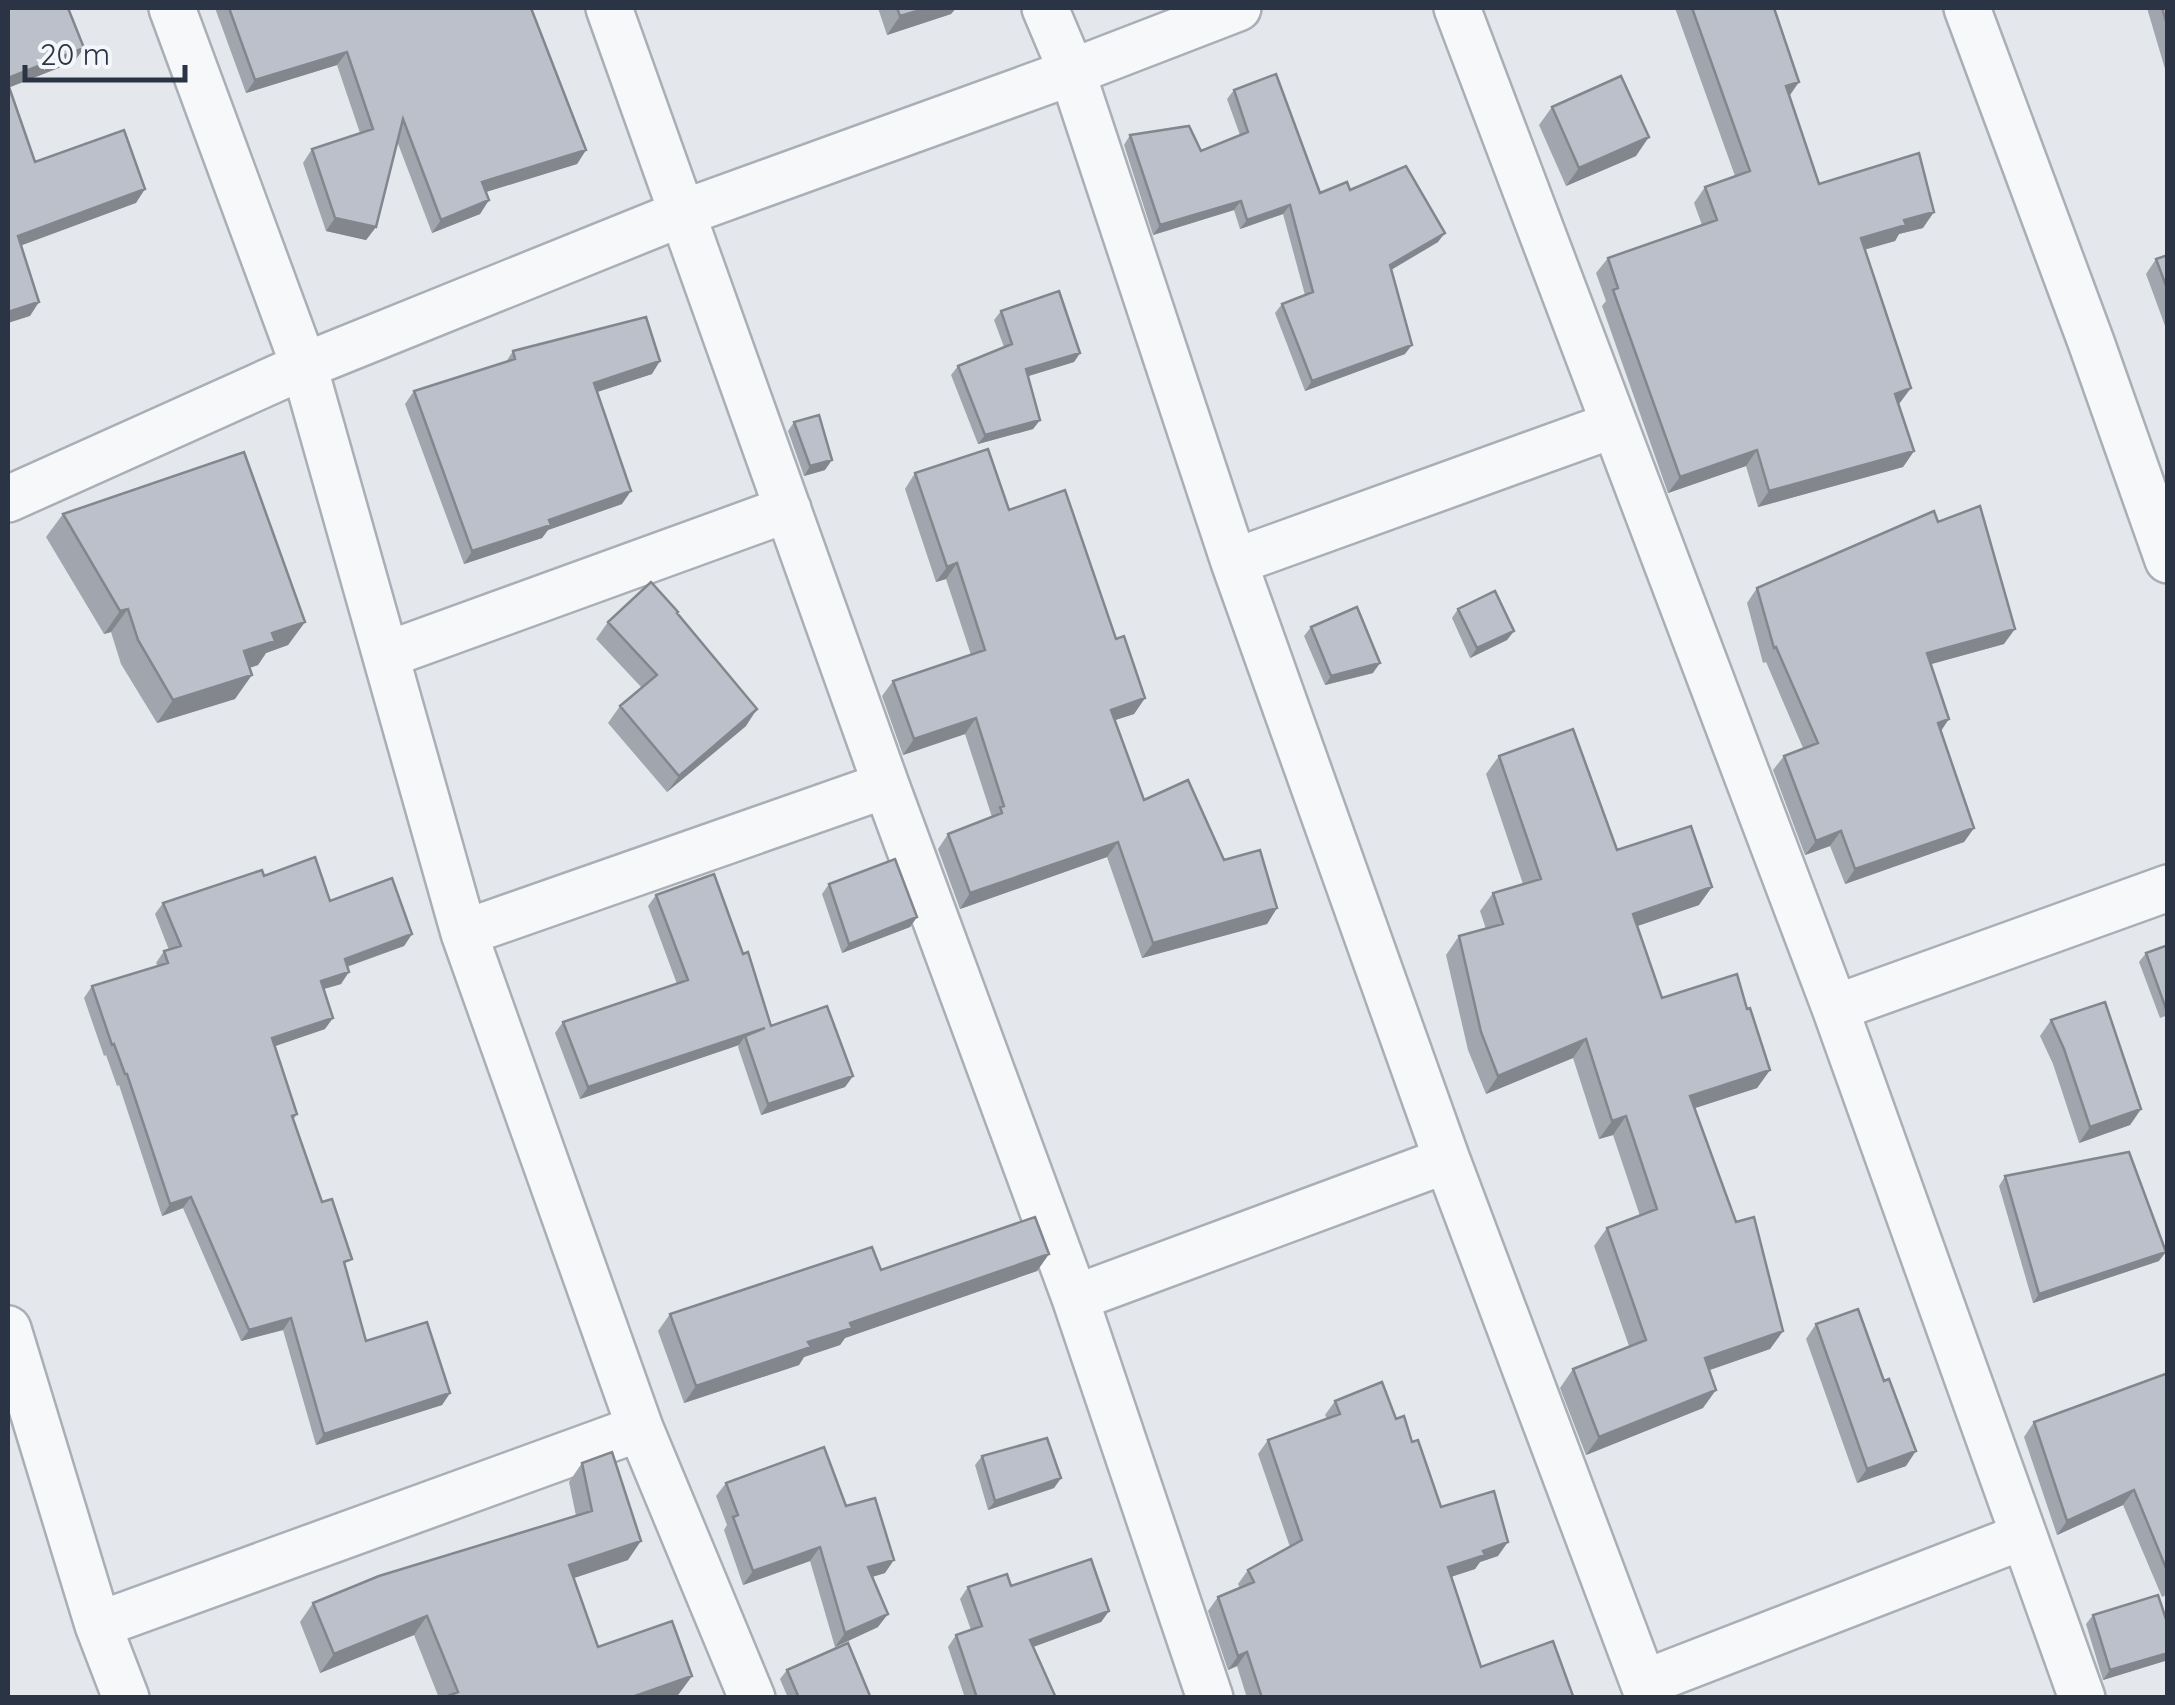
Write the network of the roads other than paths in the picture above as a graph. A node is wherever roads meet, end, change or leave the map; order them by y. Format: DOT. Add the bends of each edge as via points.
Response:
graph roads {
  1 [pos="172,8"];
  2 [pos="609,8"];
  3 [pos="1045,8"];
  4 [pos="1238,8"];
  5 [pos="1457,8"];
  6 [pos="1967,8"];
  7 [pos="1072,72"];
  8 [pos="683,212"];
  9 [pos="304,366"];
  10 [pos="1613,425"];
  11 [pos="8,498"];
  12 [pos="788,509"];
  13 [pos="2168,560"];
  14 [pos="1234,562"];
  15 [pos="386,655"];
  16 [pos="886,785"];
  17 [pos="2168,888"];
  18 [pos="464,933"];
  19 [pos="1835,1008"];
  20 [pos="1447,1160"];
  21 [pos="1075,1298"];
  22 [pos="8,1330"];
  23 [pos="640,1428"];
  24 [pos="2024,1536"];
  25 [pos="98,1625"];
  26 [pos="1647,1690"];
  27 [pos="126,1698"];
  28 [pos="752,1698"];
  29 [pos="1210,1698"];
  30 [pos="2082,1698"];
  1 -- 9 [label="street"];
  2 -- 8 [label="street"];
  3 -- 7 [label="street"];
  4 -- 7 [label="street"];
  5 -- 10 [label="street"];
  6 -- 13 [label="street"];
  7 -- 8 [label="street"];
  7 -- 14 [label="street"];
  8 -- 9 [label="street"];
  8 -- 12 [label="street"];
  9 -- 11 [label="street"];
  9 -- 15 [label="street"];
  10 -- 14 [label="street"];
  10 -- 19 [label="street"];
  12 -- 15 [label="street"];
  12 -- 16 [label="street"];
  14 -- 20 [label="street"];
  15 -- 18 [label="street"];
  16 -- 18 [label="street"];
  16 -- 21 [label="street"];
  17 -- 19 [label="street"];
  18 -- 23 [label="street"];
  19 -- 24 [label="street"];
  20 -- 21 [label="street"];
  20 -- 26 [label="street"];
  21 -- 29 [label="street"];
  22 -- 25 [label="street"];
  23 -- 25 [label="street"];
  23 -- 28 [label="street"];
  24 -- 26 [label="street"];
  24 -- 30 [label="street"];
  25 -- 27 [label="street"];
}
